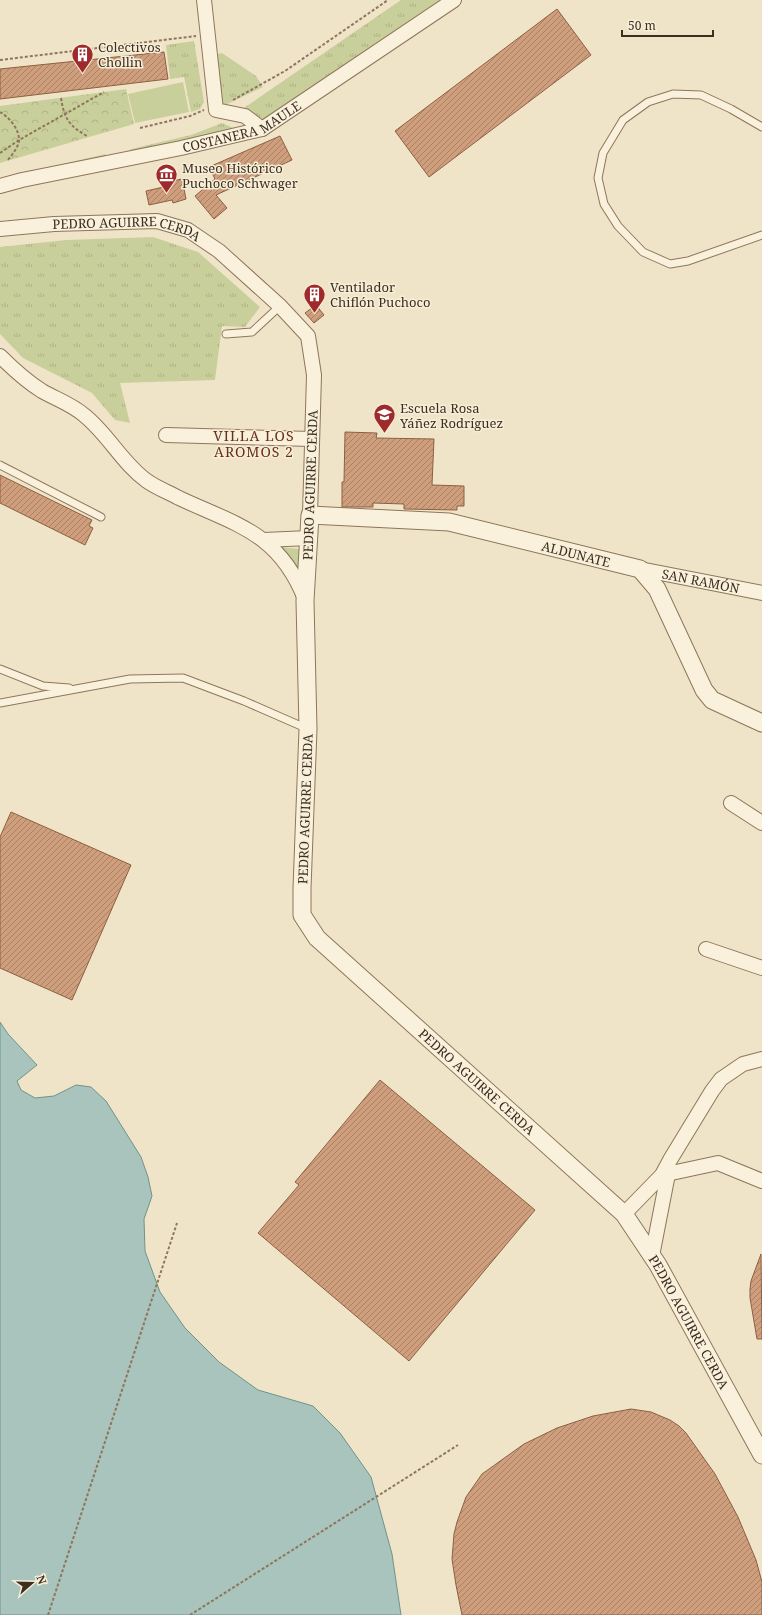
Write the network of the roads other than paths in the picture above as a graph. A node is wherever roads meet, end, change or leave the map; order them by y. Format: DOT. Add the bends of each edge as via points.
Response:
graph roads {
  1 [pos="204,0"];
  2 [pos="454,0"];
  3 [pos="762,127"];
  4 [pos="262,129"];
  5 [pos="0,186"];
  6 [pos="0,229"];
  7 [pos="762,235"];
  8 [pos="280,306"];
  9 [pos="226,334"];
  10 [pos="0,356"];
  11 [pos="166,435"];
  12 [pos="312,438"];
  13 [pos="0,465"];
  14 [pos="310,516"];
  15 [pos="102,517"];
  16 [pos="309,538"];
  17 [pos="264,540"];
  18 [pos="640,570"];
  19 [pos="762,594"];
  20 [pos="306,601"];
  21 [pos="0,669"];
  22 [pos="78,689"];
  23 [pos="0,703"];
  24 [pos="762,722"];
  25 [pos="308,729"];
  26 [pos="731,804"];
  27 [pos="762,823"];
  28 [pos="706,949"];
  29 [pos="762,968"];
  30 [pos="762,1058"];
  31 [pos="665,1175"];
  32 [pos="762,1181"];
  33 [pos="624,1214"];
  34 [pos="652,1256"];
  35 [pos="762,1455"];
  1 -- 4 [label="street" via="216,110 245,116"];
  2 -- 4 [label="street, COSTANERA MAULE"];
  3 -- 7 [label="lane" via="731,108 701,95 673,94 648,102 623,120 603,153 598,178 604,204 618,226 643,252 670,264 688,261"];
  4 -- 5 [label="street, COSTANERA MAULE"];
  6 -- 8 [label="street, PEDRO AGUIRRE CERDA" via="62,223 157,221 188,230 219,251"];
  8 -- 9 [label="lane" via="252,332"];
  8 -- 12 [label="street, PEDRO AGUIRRE CERDA" via="308,336 314,375"];
  10 -- 17 [label="street" via="31,384 83,413 146,480 183,500 220,515"];
  11 -- 12 [label="street"];
  12 -- 14 [label="street, PEDRO AGUIRRE CERDA"];
  13 -- 15 [label="lane"];
  14 -- 16 [label="street, PEDRO AGUIRRE CERDA"];
  14 -- 18 [label="street, ALDUNATE" via="449,522"];
  16 -- 17 [label="street"];
  16 -- 20 [label="street, PEDRO AGUIRRE CERDA"];
  17 -- 20 [label="street" via="293,573"];
  18 -- 19 [label="street, SAN RAMÓN"];
  18 -- 24 [label="street" via="657,589 704,690 712,700"];
  20 -- 25 [label="street, PEDRO AGUIRRE CERDA"];
  21 -- 22 [label="lane" via="43,686"];
  22 -- 23 [label="lane"];
  22 -- 25 [label="lane" via="130,679 183,678"];
  25 -- 33 [label="street, PEDRO AGUIRRE CERDA" via="302,915 317,938"];
  26 -- 27 [label="street"];
  28 -- 29 [label="street"];
  30 -- 31 [label="street" via="743,1064 721,1079 670,1160"];
  31 -- 32 [label="street" via="718,1163"];
  31 -- 33 [label="street"];
  31 -- 34 [label="street"];
  33 -- 34 [label="street, PEDRO AGUIRRE CERDA"];
  34 -- 35 [label="street, PEDRO AGUIRRE CERDA"];
}
